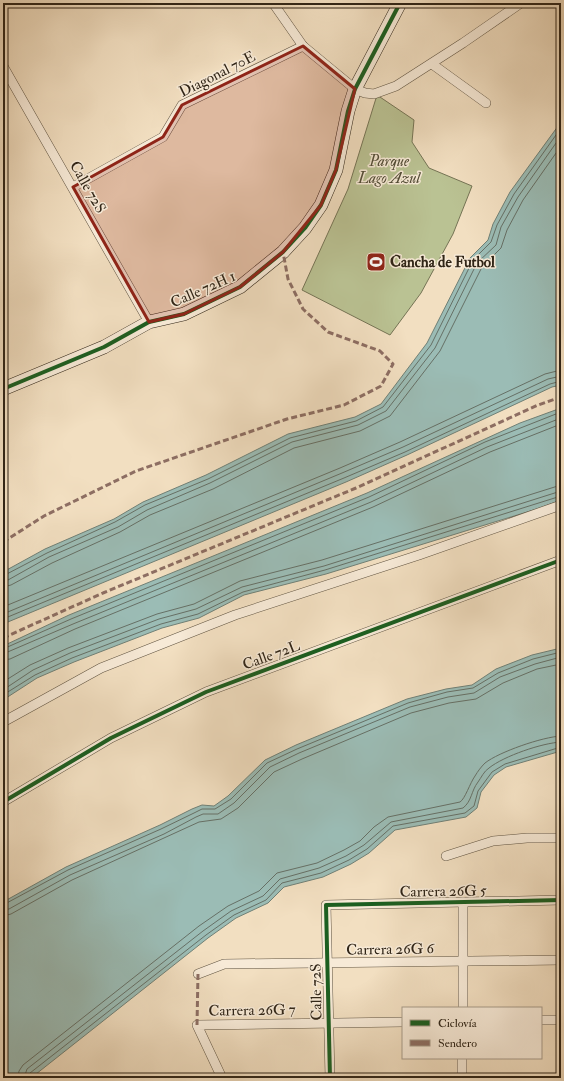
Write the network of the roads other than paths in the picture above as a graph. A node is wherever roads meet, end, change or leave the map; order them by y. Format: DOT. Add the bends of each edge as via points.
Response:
graph roads {
  1 [pos="273,3"];
  2 [pos="521,3"];
  3 [pos="396,5"];
  4 [pos="303,46"];
  5 [pos="432,64"];
  6 [pos="3,66"];
  7 [pos="354,88"];
  8 [pos="486,102"];
  9 [pos="73,187"];
  10 [pos="149,322"];
  11 [pos="3,389"];
  12 [pos="561,504"];
  13 [pos="561,560"];
  14 [pos="3,722"];
  15 [pos="3,802"];
  16 [pos="561,838"];
  17 [pos="446,856"];
  18 [pos="561,900"];
  19 [pos="463,902"];
  20 [pos="326,905"];
  21 [pos="561,960"];
  22 [pos="463,962"];
  23 [pos="327,964"];
  24 [pos="198,974"];
  25 [pos="463,1007"];
  26 [pos="542,1020"];
  27 [pos="561,1020"];
  28 [pos="402,1022"];
  29 [pos="329,1023"];
  30 [pos="462,1059"];
  31 [pos="222,1078"];
  32 [pos="330,1078"];
  33 [pos="462,1078"];
  1 -- 4 [label="street"];
  2 -- 5 [label="street"];
  3 -- 7 [label="street, Calle 72H 1"];
  4 -- 7 [label="street"];
  4 -- 9 [label="street, Diagonal 70E" via="182,105 163,137"];
  5 -- 7 [label="street" via="396,86 374,94"];
  5 -- 8 [label="street"];
  6 -- 9 [label="street, Calle 72S"];
  7 -- 10 [label="street, Calle 72H 1" via="336,170 321,205 305,228 283,252 240,287 184,314"];
  9 -- 10 [label="street, Calle 72S"];
  10 -- 11 [label="street, Calle 72H 1" via="104,347"];
  12 -- 14 [label="street" via="419,555 227,618 101,668"];
  13 -- 15 [label="street, Calle 72L" via="206,692 111,738"];
  16 -- 17 [label="street" via="493,841"];
  18 -- 19 [label="street, Carrera 26G 5"];
  19 -- 20 [label="street, Carrera 26G 5"];
  19 -- 22 [label="street"];
  20 -- 23 [label="street, Calle 72S"];
  21 -- 22 [label="street, Carrera 26G 6"];
  22 -- 23 [label="street, Carrera 26G 6"];
  22 -- 25 [label="street"];
  23 -- 24 [label="street, Carrera 26G 6" via="224,964"];
  23 -- 29 [label="street, Calle 72S"];
  26 -- 27 [label="street"];
  28 -- 29 [label="street, Carrera 26G 7"];
  29 -- 31 [label="street, Carrera 26G 7" via="197,1024"];
  29 -- 32 [label="street, Calle 72S"];
  30 -- 33 [label="street"];
}
